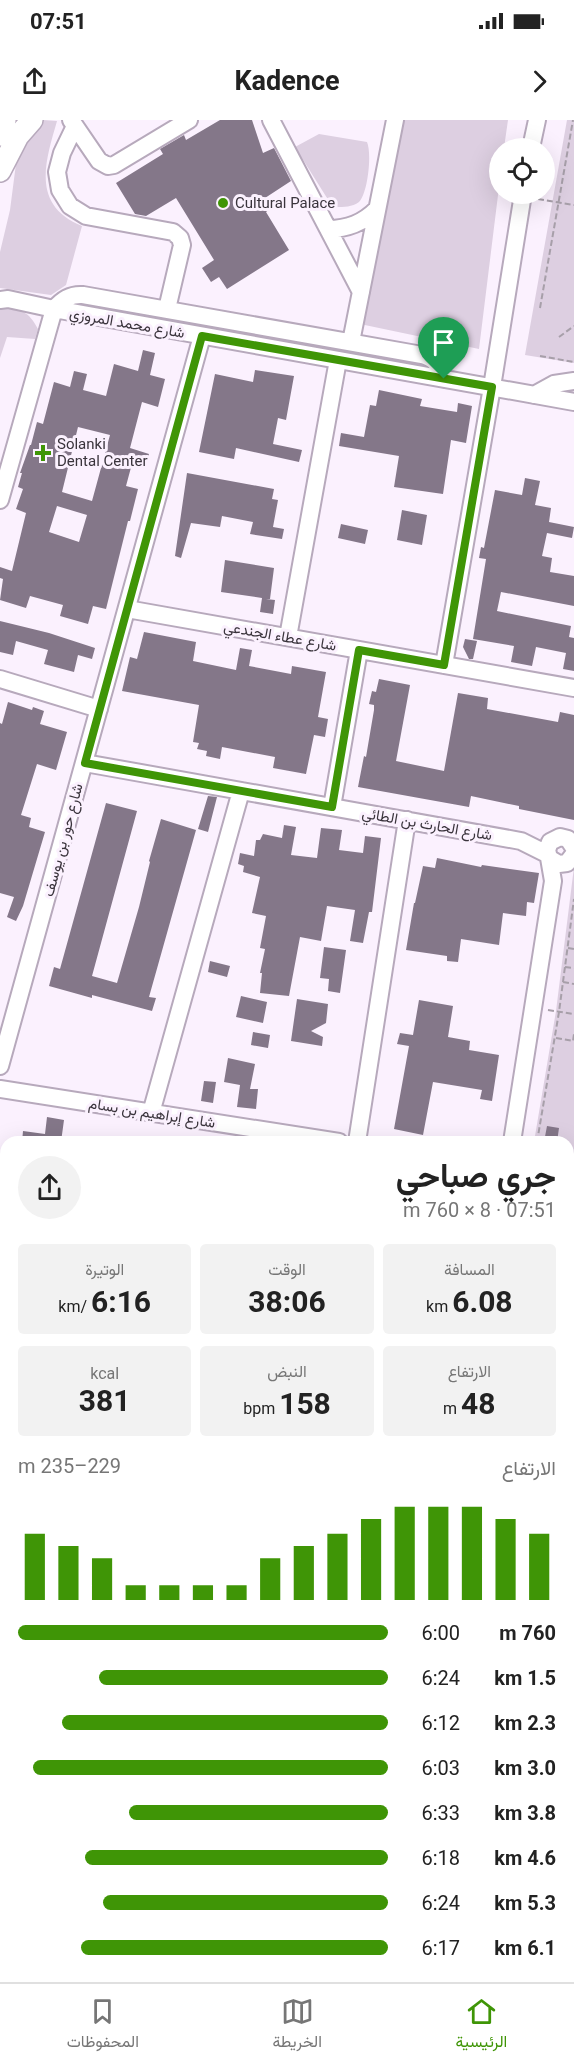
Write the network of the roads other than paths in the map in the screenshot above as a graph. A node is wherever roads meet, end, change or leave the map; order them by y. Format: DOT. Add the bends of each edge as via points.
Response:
graph roads {
  1 [pos="5,120"];
  2 [pos="32,120"];
  3 [pos="189,120"];
  4 [pos="271,120"];
  5 [pos="395,120"];
  6 [pos="537,120"];
  7 [pos="73,123"];
  8 [pos="0,135"];
  9 [pos="533,138"];
  10 [pos="0,171"];
  11 [pos="522,204"];
  12 [pos="377,209"];
  13 [pos="328,229"];
  14 [pos="361,292"];
  15 [pos="0,300"];
  16 [pos="54,309"];
  17 [pos="167,309"];
  18 [pos="202,336"];
  19 [pos="351,342"];
  20 [pos="338,360"];
  21 [pos="444,379"];
  22 [pos="574,381"];
  23 [pos="492,387"];
  24 [pos="534,394"];
  25 [pos="574,402"];
  26 [pos="0,500"];
  27 [pos="127,609"];
  28 [pos="288,638"];
  29 [pos="359,650"];
  30 [pos="444,665"];
  31 [pos="0,679"];
  32 [pos="574,688"];
  33 [pos="99,709"];
  34 [pos="85,763"];
  35 [pos="242,791"];
  36 [pos="332,807"];
  37 [pos="407,820"];
  38 [pos="565,851"];
  39 [pos="0,1066"];
  40 [pos="0,1089"];
  41 [pos="151,1113"];
  42 [pos="517,1116"];
  43 [pos="270,1136"];
  44 [pos="358,1136"];
  45 [pos="513,1136"];
  46 [pos="519,1136"];
  1 -- 8 [label="main road"];
  2 -- 10 [label="main road" via="18,136"];
  3 -- 7 [label="street" via="111,166 99,161"];
  4 -- 13 [label="street"];
  5 -- 12 [label="street"];
  6 -- 9 [label="street"];
  7 -- 17 [label="street" via="57,172 60,190 70,206 86,216 173,232 180,238 183,245"];
  11 -- 23 [label="street"];
  12 -- 13 [label="street" via="355,225"];
  12 -- 14 [label="street"];
  13 -- 14 [label="street"];
  14 -- 19 [label="street"];
  15 -- 16 [label="street, شارع محمد المروزي"];
  16 -- 17 [label="street" via="65,298 77,294"];
  16 -- 18 [label="street, شارع محمد المروزي"];
  16 -- 26 [label="street"];
  17 -- 19 [label="street"];
  18 -- 20 [label="street, شارع محمد المروزي"];
  18 -- 27 [label="street, شارع حور بن يوسف"];
  19 -- 21 [label="street" via="426,356 439,366"];
  20 -- 21 [label="street, شارع محمد المروزي"];
  20 -- 28 [label="street"];
  21 -- 23 [label="street, شارع محمد المروزي"];
  22 -- 24 [label="street" via="554,384"];
  23 -- 24 [label="street, شارع محمد المروزي"];
  23 -- 30 [label="street"];
  24 -- 25 [label="street, شارع محمد المروزي"];
  27 -- 28 [label="street, شارع عطاء الجندعي"];
  27 -- 33 [label="street, شارع حور بن يوسف"];
  28 -- 29 [label="street, شارع عطاء الجندعي"];
  29 -- 30 [label="street, شارع عطاء الجندعي"];
  29 -- 36 [label="street"];
  30 -- 32 [label="street, شارع عطاء الجندعي"];
  31 -- 33 [label="street"];
  33 -- 34 [label="street, شارع حور بن يوسف"];
  34 -- 35 [label="street, شارع الحارث بن الطائي"];
  34 -- 39 [label="street, شارع حور بن يوسف"];
  35 -- 36 [label="street, شارع الحارث بن الطائي"];
  35 -- 41 [label="street"];
  36 -- 37 [label="street, شارع الحارث بن الطائي"];
  37 -- 38 [label="street, شارع الحارث بن الطائي"];
  37 -- 44 [label="street"];
  38 -- 42 [label="street" via="553,881"];
  40 -- 41 [label="street, شارع إبراهيم بن بسام"];
  41 -- 43 [label="street, شارع إبراهيم بن بسام"];
  42 -- 45 [label="street"];
  42 -- 46 [label="street"];
}
